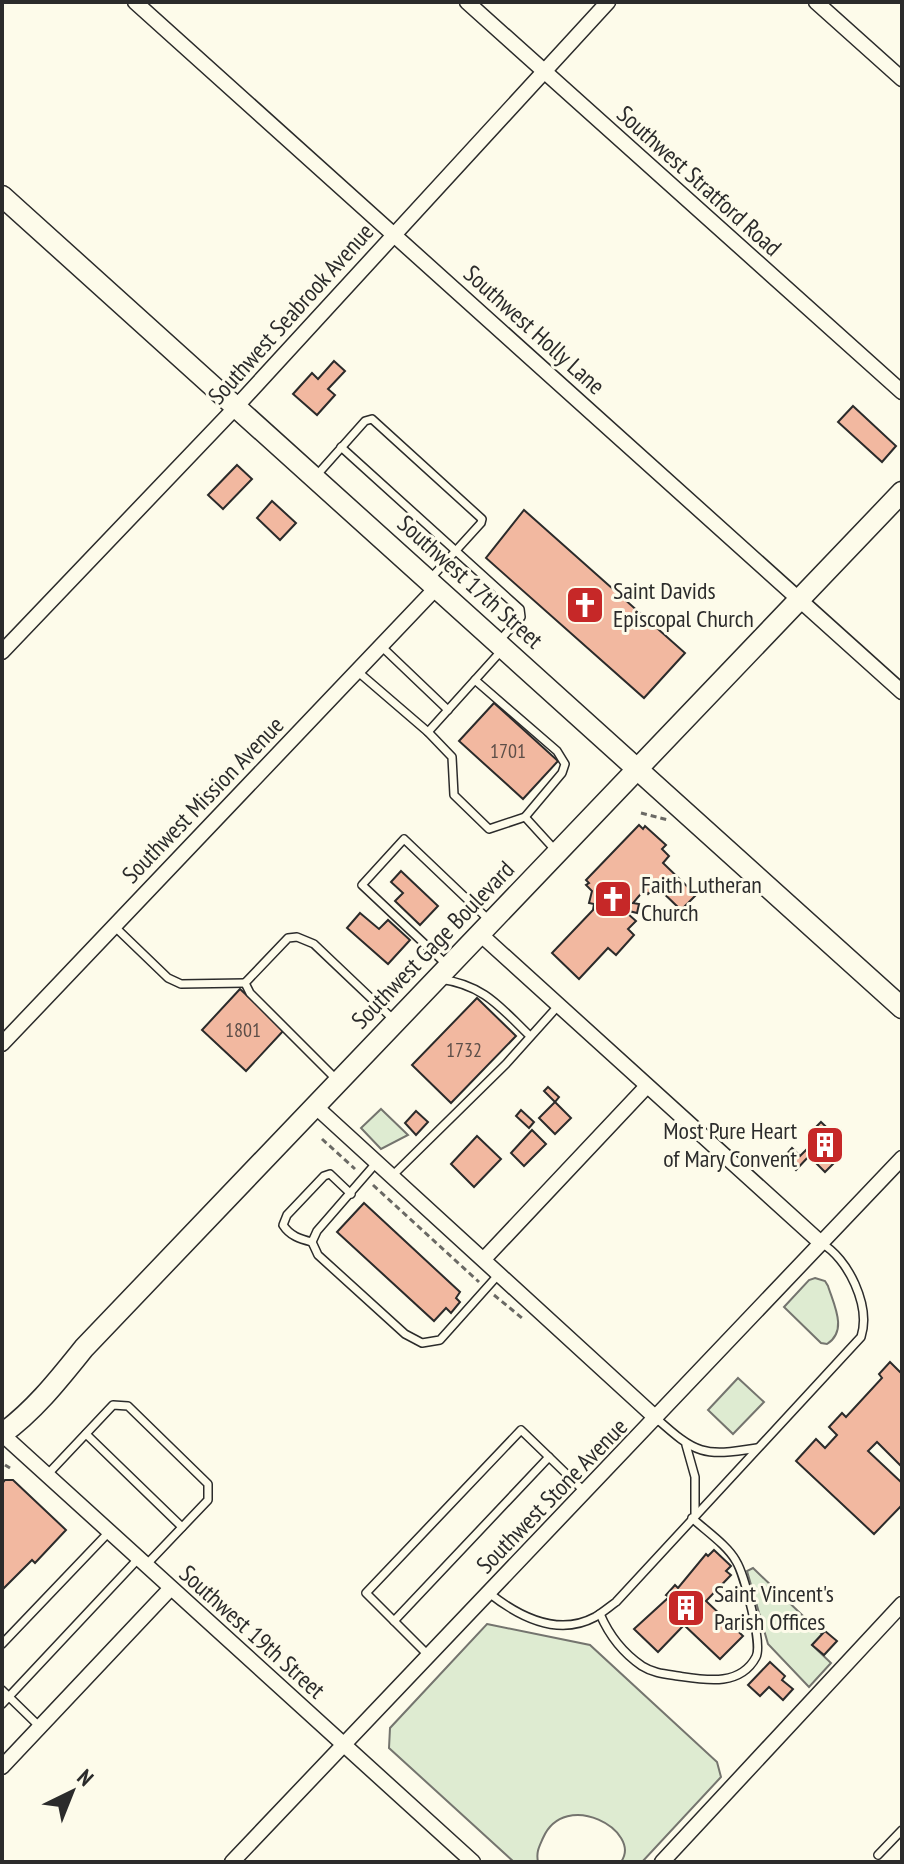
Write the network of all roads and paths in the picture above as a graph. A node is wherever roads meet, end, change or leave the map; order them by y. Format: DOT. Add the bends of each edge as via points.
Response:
graph roads {
  1 [pos="135,2"];
  2 [pos="467,2"];
  3 [pos="608,2"];
  4 [pos="816,2"];
  5 [pos="544,71"];
  6 [pos="902,79"];
  7 [pos="2,196"];
  8 [pos="394,233"];
  9 [pos="902,392"];
  10 [pos="236,407"];
  11 [pos="341,447"];
  12 [pos="315,477"];
  13 [pos="902,492"];
  14 [pos="456,551"];
  15 [pos="433,584"];
  16 [pos="799,599"];
  17 [pos="501,645"];
  18 [pos="381,646"];
  19 [pos="2,652"];
  20 [pos="357,671"];
  21 [pos="475,680"];
  22 [pos="902,692"];
  23 [pos="448,710"];
  24 [pos="428,732"];
  25 [pos="637,769"];
  26 [pos="525,817"];
  27 [pos="557,852"];
  28 [pos="114,926"];
  29 [pos="485,927"];
  30 [pos="442,972"];
  31 [pos="245,983"];
  32 [pos="558,1005"];
  33 [pos="902,1008"];
  34 [pos="395,1022"];
  35 [pos="530,1036"];
  36 [pos="2,1044"];
  37 [pos="339,1081"];
  38 [pos="647,1086"];
  39 [pos="315,1106"];
  40 [pos="322,1139"];
  41 [pos="902,1158"];
  42 [pos="377,1162"];
  43 [pos="392,1176"];
  44 [pos="365,1178"];
  45 [pos="351,1194"];
  46 [pos="312,1242"];
  47 [pos="821,1243"];
  48 [pos="484,1259"];
  49 [pos="499,1273"];
  50 [pos="487,1289"];
  51 [pos="528,1321"];
  52 [pos="656,1418"];
  53 [pos="2,1434"];
  54 [pos="86,1434"];
  55 [pos="686,1445"];
  56 [pos="760,1448"];
  57 [pos="549,1457"];
  58 [pos="47,1475"];
  59 [pos="586,1492"];
  60 [pos="694,1516"];
  61 [pos="182,1527"];
  62 [pos="109,1532"];
  63 [pos="142,1562"];
  64 [pos="170,1589"];
  65 [pos="489,1593"];
  66 [pos="902,1604"];
  67 [pos="600,1614"];
  68 [pos="394,1621"];
  69 [pos="2,1644"];
  70 [pos="429,1656"];
  71 [pos="2,1690"];
  72 [pos="9,1697"];
  73 [pos="2,1704"];
  74 [pos="40,1727"];
  75 [pos="343,1744"];
  76 [pos="2,1767"];
  77 [pos="902,1830"];
  78 [pos="878,1855"];
  79 [pos="232,1862"];
  80 [pos="473,1862"];
  81 [pos="662,1862"];
  1 -- 8 [label="street, Southwest Holly Lane"];
  2 -- 5 [label="street, Southwest Stratford Road"];
  3 -- 5 [label="street, Southwest Seabrook Avenue"];
  4 -- 6 [label="street"];
  5 -- 8 [label="street, Southwest Seabrook Avenue"];
  5 -- 9 [label="street, Southwest Stratford Road"];
  7 -- 10 [label="main road, Southwest 17th Street"];
  8 -- 10 [label="street, Southwest Seabrook Avenue"];
  8 -- 16 [label="street, Southwest Holly Lane"];
  10 -- 12 [label="main road, Southwest 17th Street"];
  10 -- 19 [label="street, Southwest Seabrook Avenue"];
  11 -- 12 [label="lane"];
  11 -- 14 [label="lane"];
  11 -- 14 [label="lane" via="372,419 468,505 481,523"];
  12 -- 15 [label="main road, Southwest 17th Street"];
  13 -- 16 [label="main road, Southwest Gage Boulevard"];
  14 -- 15 [label="lane"];
  14 -- 17 [label="lane" via="522,613"];
  15 -- 17 [label="main road, Southwest 17th Street"];
  15 -- 18 [label="street, Southwest Mission Avenue"];
  16 -- 22 [label="street, Southwest Holly Lane"];
  16 -- 25 [label="main road, Southwest Gage Boulevard"];
  17 -- 21 [label="lane"];
  17 -- 25 [label="main road, Southwest 17th Street"];
  18 -- 20 [label="street, Southwest Mission Avenue"];
  18 -- 23 [label="lane"];
  20 -- 24 [label="lane"];
  20 -- 28 [label="street, Southwest Mission Avenue"];
  21 -- 23 [label="lane"];
  21 -- 26 [label="lane" via="563,758 562,773"];
  23 -- 24 [label="lane"];
  24 -- 26 [label="lane" via="452,757 454,795 489,829"];
  25 -- 27 [label="main road, Southwest Gage Boulevard"];
  25 -- 33 [label="main road, Southwest 17th Street"];
  26 -- 27 [label="lane"];
  27 -- 29 [label="main road, Southwest Gage Boulevard"];
  28 -- 31 [label="lane" via="181,984"];
  28 -- 36 [label="street, Southwest Mission Avenue"];
  29 -- 30 [label="main road, Southwest Gage Boulevard"];
  29 -- 30 [label="lane" via="404,839 362,885"];
  29 -- 32 [label="street"];
  30 -- 34 [label="main road, Southwest Gage Boulevard"];
  30 -- 35 [label="lane" via="487,993"];
  31 -- 34 [label="lane" via="288,938 297,937 314,944"];
  31 -- 37 [label="lane"];
  32 -- 35 [label="lane"];
  32 -- 38 [label="street"];
  34 -- 37 [label="main road, Southwest Gage Boulevard"];
  35 -- 43 [label="lane"];
  37 -- 39 [label="main road, Southwest Gage Boulevard"];
  38 -- 47 [label="street"];
  38 -- 48 [label="street"];
  39 -- 42 [label="street"];
  39 -- 53 [label="main road, Southwest Gage Boulevard" via="22,1420"];
  40 -- 44 [label="path"];
  41 -- 47 [label="street, Southwest Stone Avenue"];
  42 -- 43 [label="street"];
  42 -- 44 [label="lane"];
  43 -- 48 [label="street"];
  44 -- 45 [label="lane"];
  44 -- 50 [label="path"];
  45 -- 46 [label="lane"];
  45 -- 46 [label="lane" via="330,1174 287,1215 286,1231"];
  46 -- 50 [label="lane" via="318,1255 405,1334 422,1343 440,1340"];
  47 -- 52 [label="street, Southwest Stone Avenue"];
  47 -- 56 [label="lane" via="848,1268 864,1326 861,1337"];
  48 -- 49 [label="street"];
  49 -- 50 [label="lane"];
  49 -- 52 [label="street"];
  50 -- 51 [label="path"];
  52 -- 55 [label="lane"];
  52 -- 59 [label="street, Southwest Stone Avenue"];
  53 -- 58 [label="street, Southwest 19th Street"];
  54 -- 58 [label="lane"];
  54 -- 61 [label="lane"];
  54 -- 61 [label="lane" via="113,1405 128,1406 208,1484 208,1500"];
  55 -- 56 [label="lane" via="709,1453"];
  55 -- 60 [label="lane" via="695,1477"];
  56 -- 60 [label="lane"];
  57 -- 59 [label="lane"];
  57 -- 68 [label="lane"];
  57 -- 68 [label="lane" via="521,1430 407,1549 366,1593"];
  58 -- 62 [label="street, Southwest 19th Street"];
  59 -- 65 [label="street, Southwest Stone Avenue"];
  60 -- 67 [label="lane"];
  60 -- 67 [label="lane" via="738,1563 757,1637 756,1657 747,1667 726,1679 707,1681 655,1672 620,1646"];
  61 -- 63 [label="lane"];
  62 -- 63 [label="street, Southwest 19th Street"];
  62 -- 69 [label="lane"];
  63 -- 64 [label="street, Southwest 19th Street"];
  63 -- 72 [label="lane"];
  64 -- 74 [label="street"];
  64 -- 75 [label="street, Southwest 19th Street"];
  65 -- 67 [label="lane" via="513,1612 539,1622 569,1624"];
  65 -- 70 [label="street, Southwest Stone Avenue"];
  66 -- 81 [label="street"];
  68 -- 70 [label="lane"];
  70 -- 75 [label="street, Southwest Stone Avenue"];
  71 -- 72 [label="lane"];
  72 -- 73 [label="lane"];
  72 -- 74 [label="lane"];
  74 -- 76 [label="street"];
  75 -- 79 [label="street, Southwest Stone Avenue"];
  75 -- 80 [label="street, Southwest 19th Street"];
  77 -- 78 [label="lane"];
}
